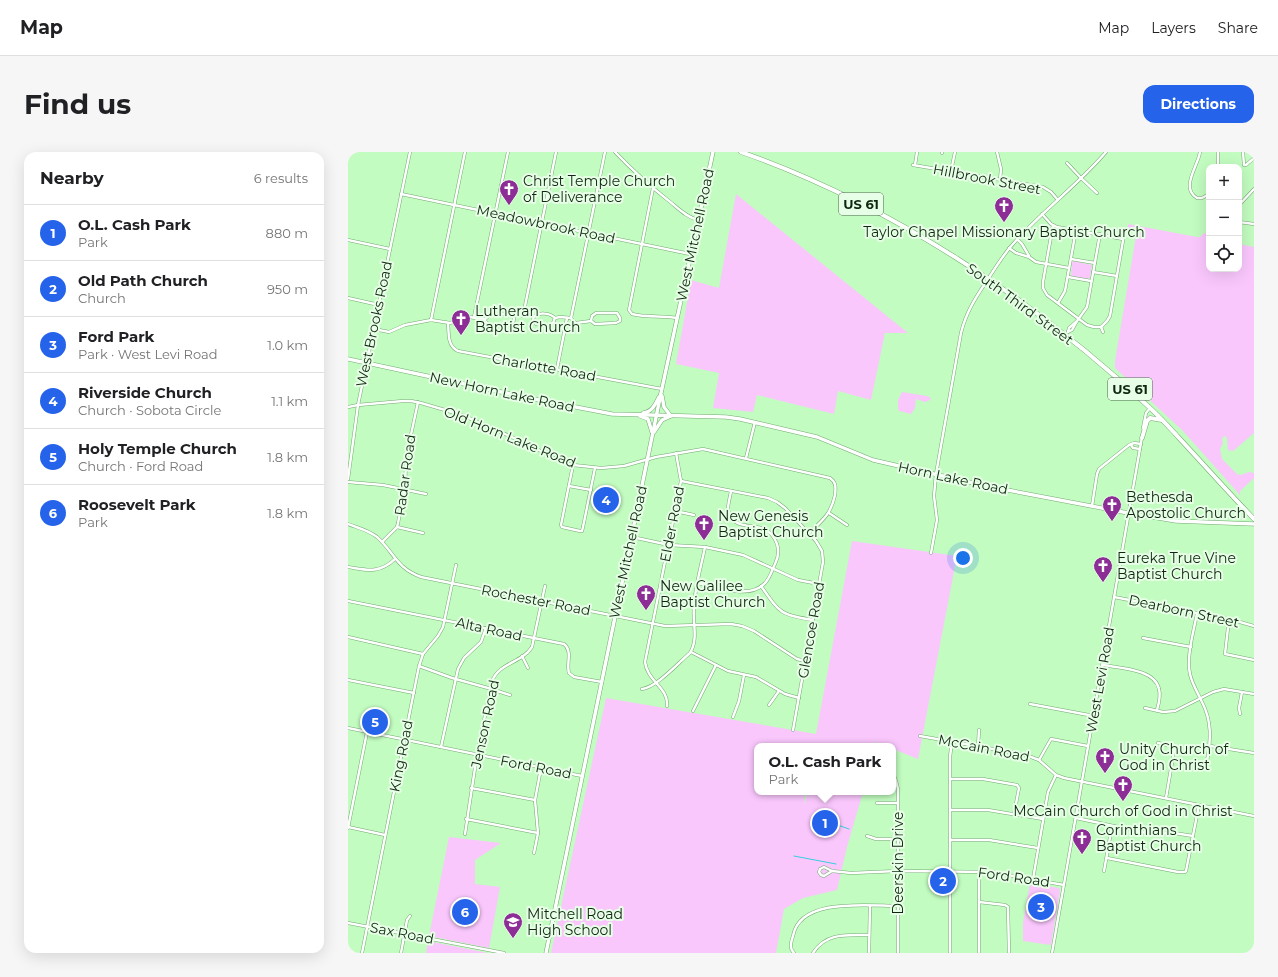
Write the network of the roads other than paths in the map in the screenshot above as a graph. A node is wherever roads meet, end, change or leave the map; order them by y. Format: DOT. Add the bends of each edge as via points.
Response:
graph roads {
  1 [pos="410,152"];
  2 [pos="465,152"];
  3 [pos="508,152"];
  4 [pos="556,152"];
  5 [pos="605,152"];
  6 [pos="615,152"];
  7 [pos="713,152"];
  8 [pos="741,152"];
  9 [pos="917,152"];
  10 [pos="955,152"];
  11 [pos="997,152"];
  12 [pos="1106,152"];
  13 [pos="1200,152"];
  14 [pos="1218,152"];
  15 [pos="1243,152"];
  16 [pos="1254,158"];
  17 [pos="1067,163"];
  18 [pos="1218,164"];
  19 [pos="951,171"];
  20 [pos="1081,178"];
  21 [pos="1000,180"];
  22 [pos="653,188"];
  23 [pos="1254,189"];
  24 [pos="1097,193"];
  25 [pos="401,194"];
  26 [pos="1206,196"];
  27 [pos="1058,200"];
  28 [pos="1242,202"];
  29 [pos="454,206"];
  30 [pos="495,214"];
  31 [pos="1042,214"];
  32 [pos="698,220"];
  33 [pos="1242,222"];
  34 [pos="542,224"];
  35 [pos="1254,224"];
  36 [pos="1053,225"];
  37 [pos="1125,229"];
  38 [pos="1076,230"];
  39 [pos="588,233"];
  40 [pos="1100,234"];
  41 [pos="1017,239"];
  42 [pos="1123,239"];
  43 [pos="348,240"];
  44 [pos="642,244"];
  45 [pos="1009,248"];
  46 [pos="390,249"];
  47 [pos="1024,249"];
  48 [pos="690,254"];
  49 [pos="1021,254"];
  50 [pos="1029,257"];
  51 [pos="1071,258"];
  52 [pos="1095,263"];
  53 [pos="1046,264"];
  54 [pos="1069,268"];
  55 [pos="1093,272"];
  56 [pos="1117,276"];
  57 [pos="1068,277"];
  58 [pos="988,279"];
  59 [pos="1091,281"];
  60 [pos="348,298"];
  61 [pos="1058,303"];
  62 [pos="379,305"];
  63 [pos="523,316"];
  64 [pos="474,317"];
  65 [pos="555,318"];
  66 [pos="567,318"];
  67 [pos="571,318"];
  68 [pos="677,318"];
  69 [pos="431,320"];
  70 [pos="484,320"];
  71 [pos="1078,320"];
  72 [pos="591,321"];
  73 [pos="448,323"];
  74 [pos="1101,327"];
  75 [pos="374,329"];
  76 [pos="1103,332"];
  77 [pos="1067,334"];
  78 [pos="348,359"];
  79 [pos="366,363"];
  80 [pos="556,369"];
  81 [pos="662,391"];
  82 [pos="418,402"];
  83 [pos="358,405"];
  84 [pos="348,407"];
  85 [pos="1150,408"];
  86 [pos="635,415"];
  87 [pos="657,415"];
  88 [pos="671,416"];
  89 [pos="1162,421"];
  90 [pos="755,422"];
  91 [pos="653,435"];
  92 [pos="1142,438"];
  93 [pos="1141,444"];
  94 [pos="1131,445"];
  95 [pos="1140,449"];
  96 [pos="676,453"];
  97 [pos="746,458"];
  98 [pos="648,459"];
  99 [pos="573,465"];
  100 [pos="596,468"];
  101 [pos="936,474"];
  102 [pos="348,480"];
  103 [pos="681,481"];
  104 [pos="569,486"];
  105 [pos="406,490"];
  106 [pos="591,490"];
  107 [pos="731,491"];
  108 [pos="426,494"];
  109 [pos="1092,506"];
  110 [pos="675,512"];
  111 [pos="829,513"];
  112 [pos="1128,513"];
  113 [pos="694,515"];
  114 [pos="1254,519"];
  115 [pos="348,524"];
  116 [pos="1254,524"];
  117 [pos="847,525"];
  118 [pos="397,527"];
  119 [pos="423,533"];
  120 [pos="809,534"];
  121 [pos="632,537"];
  122 [pos="382,542"];
  123 [pos="668,545"];
  124 [pos="705,547"];
  125 [pos="931,553"];
  126 [pos="395,559"];
  127 [pos="456,565"];
  128 [pos="348,567"];
  129 [pos="773,568"];
  130 [pos="452,583"];
  131 [pos="698,583"];
  132 [pos="819,584"];
  133 [pos="545,586"];
  134 [pos="761,586"];
  135 [pos="1114,597"];
  136 [pos="348,601"];
  137 [pos="542,602"];
  138 [pos="1197,613"];
  139 [pos="615,616"];
  140 [pos="1230,619"];
  141 [pos="445,620"];
  142 [pos="813,620"];
  143 [pos="652,624"];
  144 [pos="694,626"];
  145 [pos="1254,626"];
  146 [pos="486,628"];
  147 [pos="348,637"];
  148 [pos="535,638"];
  149 [pos="1143,638"];
  150 [pos="1191,647"];
  151 [pos="691,652"];
  152 [pos="423,654"];
  153 [pos="522,656"];
  154 [pos="1254,660"];
  155 [pos="805,661"];
  156 [pos="716,665"];
  157 [pos="1103,665"];
  158 [pos="419,666"];
  159 [pos="528,668"];
  160 [pos="744,675"];
  161 [pos="455,679"];
  162 [pos="348,680"];
  163 [pos="602,682"];
  164 [pos="656,683"];
  165 [pos="490,688"];
  166 [pos="642,689"];
  167 [pos="779,691"];
  168 [pos="1242,692"];
  169 [pos="414,693"];
  170 [pos="1254,694"];
  171 [pos="510,695"];
  172 [pos="799,698"];
  173 [pos="1201,698"];
  174 [pos="1030,704"];
  175 [pos="769,705"];
  176 [pos="667,706"];
  177 [pos="1145,708"];
  178 [pos="1157,710"];
  179 [pos="693,711"];
  180 [pos="1240,714"];
  181 [pos="1094,716"];
  182 [pos="733,717"];
  183 [pos="348,728"];
  184 [pos="793,730"];
  185 [pos="979,730"];
  186 [pos="367,732"];
  187 [pos="920,736"];
  188 [pos="404,740"];
  189 [pos="952,741"];
  190 [pos="1158,743"];
  191 [pos="978,746"];
  192 [pos="1088,746"];
  193 [pos="1210,746"];
  194 [pos="442,747"];
  195 [pos="1254,753"];
  196 [pos="477,755"];
  197 [pos="1039,760"];
  198 [pos="1207,761"];
  199 [pos="541,768"];
  200 [pos="1056,775"];
  201 [pos="582,776"];
  202 [pos="950,779"];
  203 [pos="896,782"];
  204 [pos="1082,782"];
  205 [pos="471,788"];
  206 [pos="1166,798"];
  207 [pos="535,800"];
  208 [pos="877,803"];
  209 [pos="898,803"];
  210 [pos="1199,806"];
  211 [pos="950,810"];
  212 [pos="1014,814"];
  213 [pos="1254,816"];
  214 [pos="1076,818"];
  215 [pos="466,819"];
  216 [pos="1043,819"];
  217 [pos="1112,826"];
  218 [pos="348,828"];
  219 [pos="538,833"];
  220 [pos="464,834"];
  221 [pos="385,835"];
  222 [pos="867,836"];
  223 [pos="1193,836"];
  224 [pos="898,839"];
  225 [pos="950,840"];
  226 [pos="1038,848"];
  227 [pos="534,853"];
  228 [pos="1107,858"];
  229 [pos="832,871"];
  230 [pos="898,871"];
  231 [pos="950,871"];
  232 [pos="979,871"];
  233 [pos="1104,871"];
  234 [pos="1033,879"];
  235 [pos="1064,885"];
  236 [pos="979,902"];
  237 [pos="870,906"];
  238 [pos="898,906"];
  239 [pos="410,916"];
  240 [pos="348,923"];
  241 [pos="367,926"];
  242 [pos="404,933"];
  243 [pos="870,936"];
  244 [pos="362,953"];
  245 [pos="400,953"];
  246 [pos="504,953"];
  247 [pos="546,953"];
  248 [pos="794,953"];
  249 [pos="813,953"];
  250 [pos="869,953"];
  251 [pos="898,953"];
  252 [pos="950,953"];
  253 [pos="979,953"];
  254 [pos="1009,953"];
  255 [pos="1052,953"];
  1 -- 25 [label="street, West Brooks Road"];
  2 -- 29 [label="street"];
  3 -- 30 [label="street"];
  4 -- 34 [label="street"];
  5 -- 39 [label="street"];
  6 -- 22 [label="street"];
  7 -- 32 [label="main road, West Mitchell Road"];
  8 -- 58 [label="highway, South Third Street / US 61" via="870,209 918,235"];
  9 -- 19 [label="street, Hillbrook Street" via="914,165"];
  10 -- 19 [label="street"];
  11 -- 21 [label="street" via="1001,169"];
  12 -- 20 [label="street"];
  13 -- 26 [label="street" via="1192,173 1190,188 1197,198"];
  14 -- 18 [label="street"];
  15 -- 16 [label="street" via="1244,165"];
  17 -- 20 [label="street"];
  19 -- 21 [label="street, Hillbrook Street"];
  20 -- 24 [label="street"];
  20 -- 27 [label="street"];
  21 -- 27 [label="street, Hillbrook Street" via="1043,187"];
  22 -- 32 [label="street" via="687,216"];
  22 -- 44 [label="street"];
  23 -- 28 [label="street"];
  25 -- 29 [label="street, Meadowbrook Road"];
  25 -- 46 [label="street, West Brooks Road"];
  27 -- 31 [label="street"];
  29 -- 30 [label="street, Meadowbrook Road"];
  29 -- 69 [label="street"];
  30 -- 34 [label="street, Meadowbrook Road"];
  30 -- 64 [label="street"];
  31 -- 36 [label="street"];
  31 -- 41 [label="street"];
  32 -- 48 [label="main road, West Mitchell Road"];
  33 -- 35 [label="street"];
  34 -- 39 [label="street, Meadowbrook Road"];
  34 -- 63 [label="street"];
  36 -- 38 [label="street"];
  36 -- 53 [label="street"];
  37 -- 42 [label="street"];
  38 -- 40 [label="street"];
  38 -- 51 [label="street"];
  39 -- 44 [label="street, Meadowbrook Road"];
  39 -- 67 [label="street"];
  40 -- 42 [label="street"];
  40 -- 52 [label="street"];
  41 -- 45 [label="street"];
  41 -- 47 [label="street"];
  42 -- 56 [label="street"];
  43 -- 46 [label="street"];
  44 -- 48 [label="street, Meadowbrook Road"];
  44 -- 68 [label="street" via="629,305 630,311 644,317"];
  45 -- 49 [label="street"];
  45 -- 58 [label="street"];
  46 -- 62 [label="street, West Brooks Road"];
  47 -- 49 [label="street"];
  47 -- 50 [label="street"];
  48 -- 68 [label="main road, West Mitchell Road"];
  49 -- 50 [label="street"];
  50 -- 53 [label="street"];
  51 -- 52 [label="street"];
  51 -- 54 [label="street"];
  52 -- 55 [label="street"];
  53 -- 54 [label="street"];
  53 -- 61 [label="street" via="1043,288 1047,295"];
  54 -- 57 [label="street"];
  55 -- 56 [label="street"];
  55 -- 59 [label="street"];
  56 -- 74 [label="street" via="1110,316"];
  57 -- 59 [label="street"];
  57 -- 61 [label="street" via="1065,292"];
  58 -- 77 [label="highway, South Third Street / US 61"];
  58 -- 101 [label="street" via="973,300 963,325"];
  59 -- 71 [label="street" via="1087,307"];
  60 -- 62 [label="street"];
  61 -- 71 [label="street"];
  62 -- 75 [label="street, West Brooks Road"];
  64 -- 70 [label="street"];
  64 -- 73 [label="street"];
  65 -- 65 [label="street" via="550,314 538,314 533,320 536,324 550,324"];
  65 -- 66 [label="street"];
  66 -- 67 [label="street"];
  66 -- 80 [label="street"];
  67 -- 72 [label="street" via="578,323"];
  68 -- 81 [label="main road, West Mitchell Road"];
  69 -- 73 [label="street"];
  69 -- 75 [label="street" via="405,325 389,332"];
  70 -- 70 [label="street" via="490,326 511,324 514,319 508,314 489,315"];
  71 -- 74 [label="street" via="1089,326"];
  71 -- 77 [label="street" via="1069,328"];
  72 -- 72 [label="street" via="595,324 616,323 620,318 617,312 596,313"];
  73 -- 80 [label="street, Charlotte Road" via="450,342 456,350"];
  74 -- 76 [label="street"];
  75 -- 79 [label="street, West Brooks Road"];
  77 -- 85 [label="highway, South Third Street / US 61"];
  78 -- 79 [label="main road, New Horn Lake Road"];
  79 -- 83 [label="street, West Brooks Road"];
  79 -- 86 [label="main road, New Horn Lake Road" via="542,401 612,414"];
  80 -- 81 [label="street, Charlotte Road"];
  81 -- 86 [label="main road" via="651,410"];
  81 -- 87 [label="main road, West Mitchell Road"];
  81 -- 88 [label="main road" via="664,408"];
  82 -- 83 [label="street, Old Horn Lake Road" via="410,400"];
  82 -- 99 [label="street, Old Horn Lake Road" via="476,420"];
  82 -- 105 [label="street, Radar Road" via="406,458"];
  83 -- 84 [label="street, Old Horn Lake Road"];
  83 -- 102 [label="street, West Brooks Road"];
  85 -- 89 [label="highway, South Third Street / US 61"];
  85 -- 92 [label="street, West Levi Road" via="1146,413"];
  86 -- 87 [label="main road, New Horn Lake Road"];
  86 -- 91 [label="main road" via="648,419"];
  87 -- 88 [label="main road, Horn Lake Road"];
  87 -- 91 [label="main road, West Mitchell Road"];
  88 -- 90 [label="main road, Horn Lake Road" via="726,417"];
  88 -- 91 [label="main road" via="661,421"];
  89 -- 92 [label="highway" via="1150,418 1147,420"];
  89 -- 114 [label="highway, South Third Street / US 61"];
  90 -- 97 [label="street"];
  90 -- 101 [label="main road, Horn Lake Road" via="818,437 873,460"];
  91 -- 98 [label="main road, West Mitchell Road"];
  92 -- 93 [label="street, West Levi Road"];
  93 -- 94 [label="street"];
  93 -- 95 [label="street, West Levi Road"];
  94 -- 95 [label="street"];
  94 -- 109 [label="street" via="1099,469"];
  95 -- 112 [label="street, West Levi Road"];
  96 -- 97 [label="street, Old Horn Lake Road" via="703,449"];
  96 -- 98 [label="street, Old Horn Lake Road"];
  96 -- 103 [label="street, Elder Road"];
  97 -- 111 [label="street, Old Horn Lake Road" via="828,478 834,482 835,492"];
  98 -- 100 [label="street, Old Horn Lake Road" via="624,466"];
  98 -- 121 [label="main road, West Mitchell Road"];
  99 -- 100 [label="street, Old Horn Lake Road"];
  99 -- 104 [label="street"];
  100 -- 106 [label="street"];
  101 -- 109 [label="main road, Horn Lake Road"];
  101 -- 125 [label="street" via="934,496 937,520"];
  102 -- 105 [label="street"];
  103 -- 107 [label="street, Glencoe Road"];
  103 -- 110 [label="street, Elder Road"];
  104 -- 106 [label="street"];
  104 -- 106 [label="street" via="561,525 582,531"];
  105 -- 108 [label="street"];
  105 -- 118 [label="street, Radar Road"];
  107 -- 120 [label="street, Glencoe Road" via="777,502"];
  107 -- 129 [label="street" via="728,509 732,518 738,523 765,529 775,539 778,554"];
  109 -- 112 [label="main road, Horn Lake Road"];
  110 -- 113 [label="street"];
  110 -- 123 [label="street, Elder Road"];
  111 -- 117 [label="street"];
  111 -- 120 [label="street"];
  112 -- 116 [label="main road, Horn Lake Road" via="1176,521"];
  112 -- 135 [label="street, West Levi Road"];
  115 -- 122 [label="street, Rochester Road" via="368,532"];
  118 -- 119 [label="street"];
  118 -- 122 [label="street, Radar Road"];
  120 -- 132 [label="street, Glencoe Road" via="820,545 823,553"];
  121 -- 123 [label="street"];
  121 -- 139 [label="main road, West Mitchell Road"];
  122 -- 126 [label="street, Rochester Road"];
  123 -- 124 [label="street"];
  123 -- 143 [label="street, Elder Road"];
  124 -- 129 [label="street" via="747,556"];
  124 -- 131 [label="street"];
  126 -- 128 [label="street" via="376,570"];
  126 -- 130 [label="street, Rochester Road" via="415,575"];
  127 -- 130 [label="street, King Road"];
  129 -- 132 [label="street" via="800,581"];
  129 -- 134 [label="street"];
  130 -- 137 [label="street, Rochester Road"];
  130 -- 141 [label="street, King Road"];
  131 -- 134 [label="street" via="742,592"];
  131 -- 144 [label="street"];
  132 -- 142 [label="street, Glencoe Road"];
  133 -- 137 [label="street, Jenson Road"];
  134 -- 142 [label="street" via="782,612"];
  135 -- 138 [label="street, Dearborn Street"];
  135 -- 157 [label="street, West Levi Road"];
  136 -- 141 [label="street, Alta Road"];
  137 -- 139 [label="street, Rochester Road"];
  137 -- 148 [label="street, Jenson Road"];
  138 -- 140 [label="street, Dearborn Street"];
  138 -- 150 [label="street"];
  139 -- 143 [label="street, Rochester Road"];
  139 -- 163 [label="main road, West Mitchell Road"];
  140 -- 145 [label="street, Dearborn Street"];
  140 -- 154 [label="street" via="1225,654"];
  141 -- 146 [label="street, Alta Road"];
  141 -- 152 [label="street, King Road" via="440,634"];
  142 -- 155 [label="street, Glencoe Road"];
  143 -- 144 [label="street, Rochester Road" via="669,627"];
  143 -- 164 [label="street, Elder Road" via="645,662 648,674"];
  144 -- 151 [label="street" via="695,642"];
  144 -- 155 [label="street, Rochester Road" via="731,624 745,627 797,659"];
  146 -- 148 [label="street, Alta Road"];
  146 -- 161 [label="street" via="482,642 464,658"];
  147 -- 152 [label="street"];
  148 -- 153 [label="street, Jenson Road" via="531,649"];
  148 -- 163 [label="street, Alta Road" via="567,646 567,668 574,677"];
  149 -- 150 [label="street"];
  150 -- 173 [label="street" via="1190,674"];
  151 -- 156 [label="street"];
  151 -- 164 [label="street"];
  152 -- 158 [label="street, King Road"];
  153 -- 159 [label="street"];
  153 -- 165 [label="street, Jenson Road" via="498,671"];
  155 -- 172 [label="street, Glencoe Road"];
  156 -- 160 [label="street"];
  156 -- 179 [label="street"];
  157 -- 178 [label="street" via="1152,677 1160,690"];
  157 -- 181 [label="street, West Levi Road"];
  158 -- 161 [label="street"];
  158 -- 169 [label="street, King Road"];
  160 -- 167 [label="street" via="760,679"];
  160 -- 182 [label="street"];
  161 -- 165 [label="street"];
  161 -- 194 [label="street"];
  162 -- 169 [label="street"];
  163 -- 201 [label="main road, West Mitchell Road"];
  164 -- 166 [label="street"];
  164 -- 176 [label="street, Elder Road" via="666,696"];
  165 -- 171 [label="street"];
  165 -- 196 [label="street, Jenson Road"];
  167 -- 172 [label="street"];
  167 -- 175 [label="street"];
  168 -- 170 [label="street"];
  168 -- 173 [label="street" via="1221,690"];
  168 -- 180 [label="street"];
  169 -- 188 [label="street, King Road"];
  172 -- 184 [label="street, Glencoe Road"];
  173 -- 178 [label="street" via="1175,711"];
  173 -- 193 [label="street" via="1209,721"];
  174 -- 181 [label="street"];
  177 -- 178 [label="street"];
  181 -- 192 [label="street, West Levi Road"];
  183 -- 186 [label="street, Ford Road"];
  185 -- 191 [label="street"];
  186 -- 188 [label="street, Ford Road"];
  186 -- 218 [label="street"];
  187 -- 189 [label="street, McCain Road"];
  188 -- 194 [label="street, Ford Road"];
  188 -- 221 [label="street, King Road"];
  189 -- 191 [label="street, McCain Road"];
  189 -- 202 [label="street"];
  190 -- 206 [label="street" via="1172,746 1174,750"];
  191 -- 197 [label="street, McCain Road" via="1023,754"];
  192 -- 197 [label="street" via="1051,739"];
  192 -- 204 [label="street, West Levi Road"];
  193 -- 195 [label="street"];
  193 -- 198 [label="street"];
  194 -- 196 [label="street, Ford Road"];
  196 -- 199 [label="street, Ford Road"];
  196 -- 205 [label="street, Jenson Road"];
  197 -- 200 [label="street, McCain Road"];
  199 -- 201 [label="street, Ford Road"];
  199 -- 207 [label="street"];
  200 -- 204 [label="street, McCain Road"];
  200 -- 216 [label="street" via="1048,792"];
  201 -- 247 [label="main road, West Mitchell Road"];
  202 -- 211 [label="street"];
  202 -- 212 [label="street" via="982,779 1017,785"];
  203 -- 209 [label="street, Deerskin Drive"];
  204 -- 206 [label="street, McCain Road"];
  204 -- 214 [label="street, West Levi Road"];
  205 -- 207 [label="street"];
  205 -- 215 [label="street, Jenson Road"];
  206 -- 210 [label="street, McCain Road"];
  207 -- 219 [label="street"];
  208 -- 209 [label="street"];
  209 -- 224 [label="street, Deerskin Drive"];
  210 -- 213 [label="street, McCain Road"];
  210 -- 223 [label="street"];
  211 -- 212 [label="street" via="989,810"];
  211 -- 225 [label="street"];
  212 -- 216 [label="street"];
  214 -- 217 [label="street"];
  214 -- 235 [label="street, West Levi Road"];
  215 -- 219 [label="street"];
  215 -- 220 [label="street, Jenson Road"];
  216 -- 226 [label="street"];
  217 -- 223 [label="street" via="1151,834 1176,833"];
  217 -- 228 [label="street"];
  218 -- 221 [label="street"];
  219 -- 227 [label="street"];
  221 -- 241 [label="street, King Road"];
  222 -- 224 [label="street" via="876,839"];
  223 -- 228 [label="street" via="1186,872"];
  224 -- 230 [label="street, Deerskin Drive"];
  225 -- 226 [label="street" via="991,840"];
  225 -- 231 [label="street"];
  226 -- 234 [label="street"];
  228 -- 233 [label="street"];
  229 -- 229 [label="street, Ford Road" via="824,867 819,872 824,876"];
  229 -- 230 [label="street, Ford Road"];
  230 -- 231 [label="street, Ford Road"];
  230 -- 238 [label="street, Deerskin Drive"];
  231 -- 232 [label="street, Ford Road"];
  231 -- 252 [label="street"];
  232 -- 234 [label="street, Ford Road"];
  232 -- 236 [label="street"];
  234 -- 235 [label="street, Ford Road"];
  235 -- 255 [label="street, West Levi Road"];
  236 -- 253 [label="street"];
  236 -- 254 [label="street" via="1008,907"];
  237 -- 238 [label="street"];
  237 -- 243 [label="street"];
  237 -- 248 [label="street" via="832,907 807,915 799,922 794,932 791,947"];
  238 -- 251 [label="street, Deerskin Drive"];
  239 -- 242 [label="street"];
  240 -- 241 [label="street, Sax Road"];
  241 -- 242 [label="street, Sax Road"];
  241 -- 244 [label="street, King Road"];
  242 -- 245 [label="street"];
  242 -- 246 [label="street, Sax Road"];
  243 -- 249 [label="street" via="834,937 821,944"];
  243 -- 250 [label="street"];
}
